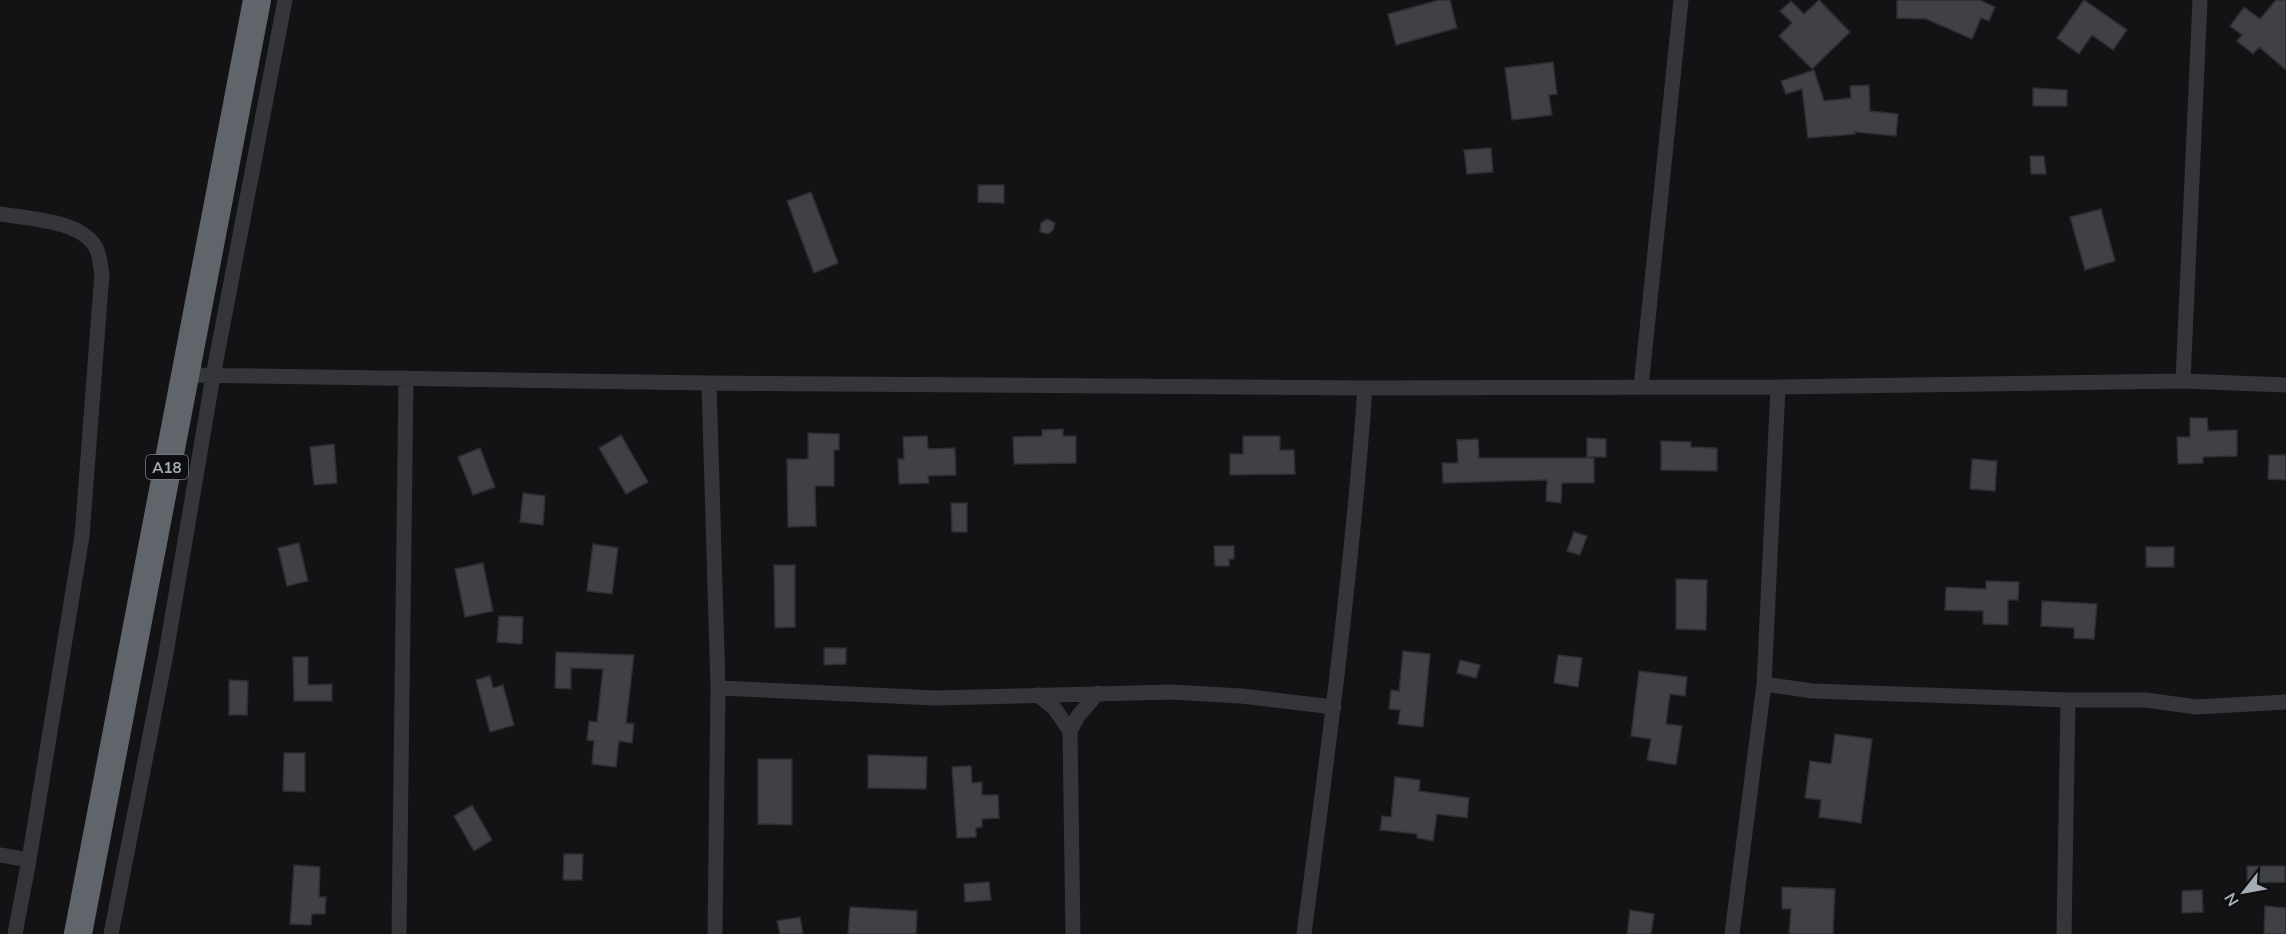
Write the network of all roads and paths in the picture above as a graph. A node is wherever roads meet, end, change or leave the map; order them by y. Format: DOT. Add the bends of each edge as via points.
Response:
graph roads {
  1 [pos="257,0"];
  2 [pos="285,0"];
  3 [pos="1681,0"];
  4 [pos="2200,0"];
  5 [pos="0,214"];
  6 [pos="184,375"];
  7 [pos="213,376"];
  8 [pos="406,378"];
  9 [pos="2183,381"];
  10 [pos="709,383"];
  11 [pos="2286,385"];
  12 [pos="1641,387"];
  13 [pos="1778,387"];
  14 [pos="1365,388"];
  15 [pos="1764,684"];
  16 [pos="718,688"];
  17 [pos="1098,693"];
  18 [pos="1038,695"];
  19 [pos="2068,700"];
  20 [pos="2286,702"];
  21 [pos="1334,707"];
  22 [pos="1070,731"];
  23 [pos="0,855"];
  24 [pos="29,860"];
  25 [pos="15,934"];
  26 [pos="78,934"];
  27 [pos="111,934"];
  28 [pos="399,934"];
  29 [pos="715,934"];
  30 [pos="1073,934"];
  31 [pos="1304,934"];
  32 [pos="1732,934"];
  33 [pos="2064,934"];
  1 -- 6 [label="highway, A18"];
  2 -- 7 [label="street"];
  3 -- 12 [label="street"];
  4 -- 9 [label="street"];
  5 -- 24 [label="street" via="64,225 84,234 97,250 102,273 82,536"];
  6 -- 7 [label="street"];
  6 -- 26 [label="highway, A18"];
  7 -- 8 [label="street"];
  7 -- 27 [label="street" via="165,659"];
  8 -- 10 [label="street"];
  8 -- 28 [label="street"];
  9 -- 11 [label="street"];
  9 -- 13 [label="street"];
  10 -- 14 [label="street"];
  10 -- 16 [label="street"];
  12 -- 13 [label="street"];
  12 -- 14 [label="street"];
  13 -- 15 [label="street"];
  14 -- 21 [label="street" via="1356,512"];
  15 -- 19 [label="street" via="1812,691"];
  15 -- 32 [label="street"];
  16 -- 18 [label="street" via="936,698"];
  16 -- 29 [label="street"];
  17 -- 18 [label="street"];
  17 -- 21 [label="street" via="1241,696"];
  17 -- 22 [label="street"];
  18 -- 22 [label="street" via="1055,709"];
  19 -- 20 [label="street" via="2146,700 2196,707"];
  19 -- 33 [label="street"];
  21 -- 31 [label="street"];
  22 -- 30 [label="street"];
  23 -- 24 [label="street"];
  24 -- 25 [label="street"];
}
